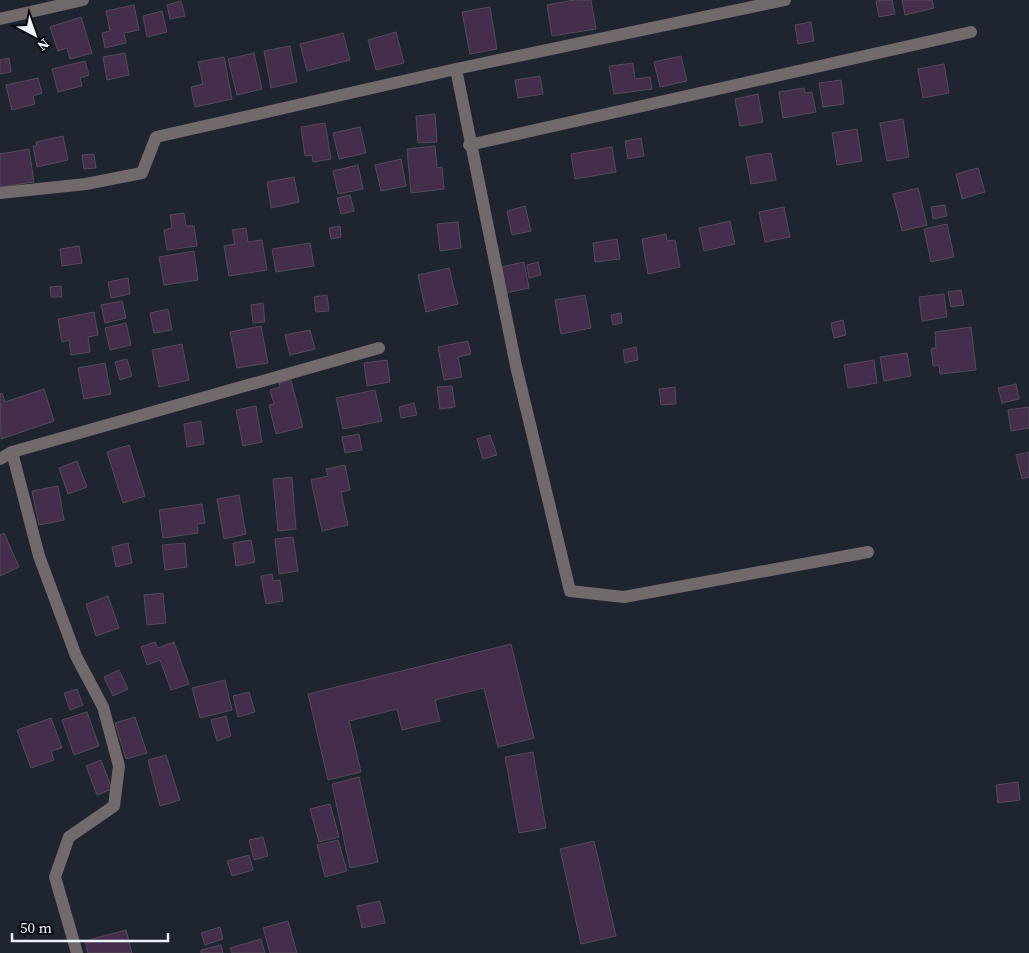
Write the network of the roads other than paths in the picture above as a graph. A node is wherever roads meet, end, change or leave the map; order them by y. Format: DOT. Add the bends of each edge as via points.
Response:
graph roads {
  1 [pos="83,0"];
  2 [pos="785,0"];
  3 [pos="0,19"];
  4 [pos="971,32"];
  5 [pos="456,69"];
  6 [pos="470,145"];
  7 [pos="0,193"];
  8 [pos="379,348"];
  9 [pos="12,452"];
  10 [pos="0,459"];
  11 [pos="868,552"];
  12 [pos="77,953"];
  1 -- 3 [label="street"];
  2 -- 5 [label="street"];
  4 -- 6 [label="street"];
  5 -- 6 [label="street"];
  5 -- 7 [label="street" via="156,137 142,173 86,184"];
  6 -- 11 [label="street" via="516,366 570,591 624,598"];
  8 -- 9 [label="street"];
  9 -- 10 [label="street"];
  9 -- 12 [label="street" via="39,556 76,656 103,707 119,766 114,806 69,837 55,877"];
}
